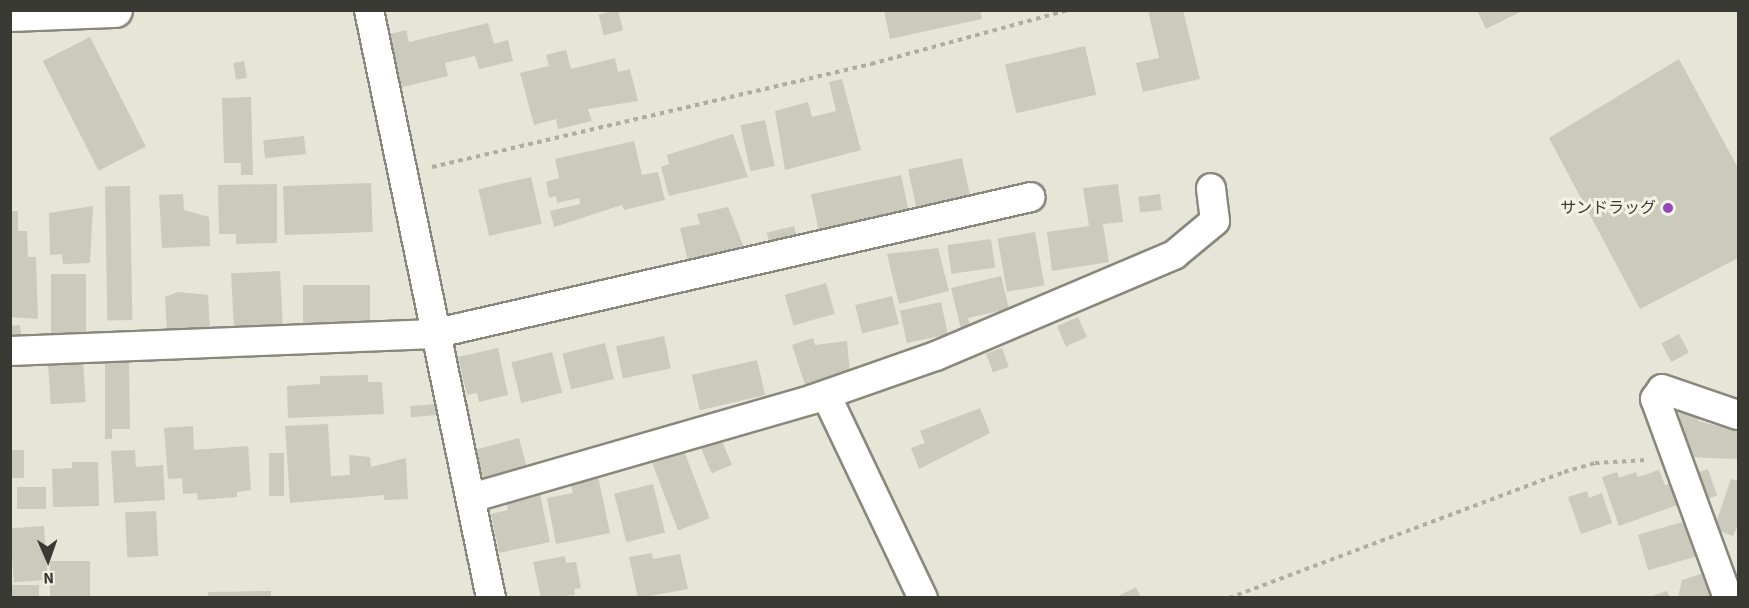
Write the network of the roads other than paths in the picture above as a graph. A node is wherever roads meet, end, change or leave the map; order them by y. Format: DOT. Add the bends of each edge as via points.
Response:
graph roads {
  1 [pos="115,10"];
  2 [pos="369,10"];
  3 [pos="10,14"];
  4 [pos="1211,188"];
  5 [pos="1031,197"];
  6 [pos="433,334"];
  7 [pos="10,351"];
  8 [pos="826,395"];
  9 [pos="1738,415"];
  10 [pos="471,498"];
  11 [pos="491,597"];
  12 [pos="923,597"];
  13 [pos="1728,597"];
  1 -- 3 [label="street"];
  2 -- 6 [label="street"];
  4 -- 8 [label="street" via="1215,221 1174,255 936,356"];
  5 -- 6 [label="street"];
  6 -- 7 [label="street"];
  6 -- 10 [label="street"];
  8 -- 10 [label="street"];
  8 -- 12 [label="street"];
  9 -- 13 [label="street" via="1662,389 1655,399"];
  10 -- 11 [label="street"];
}
